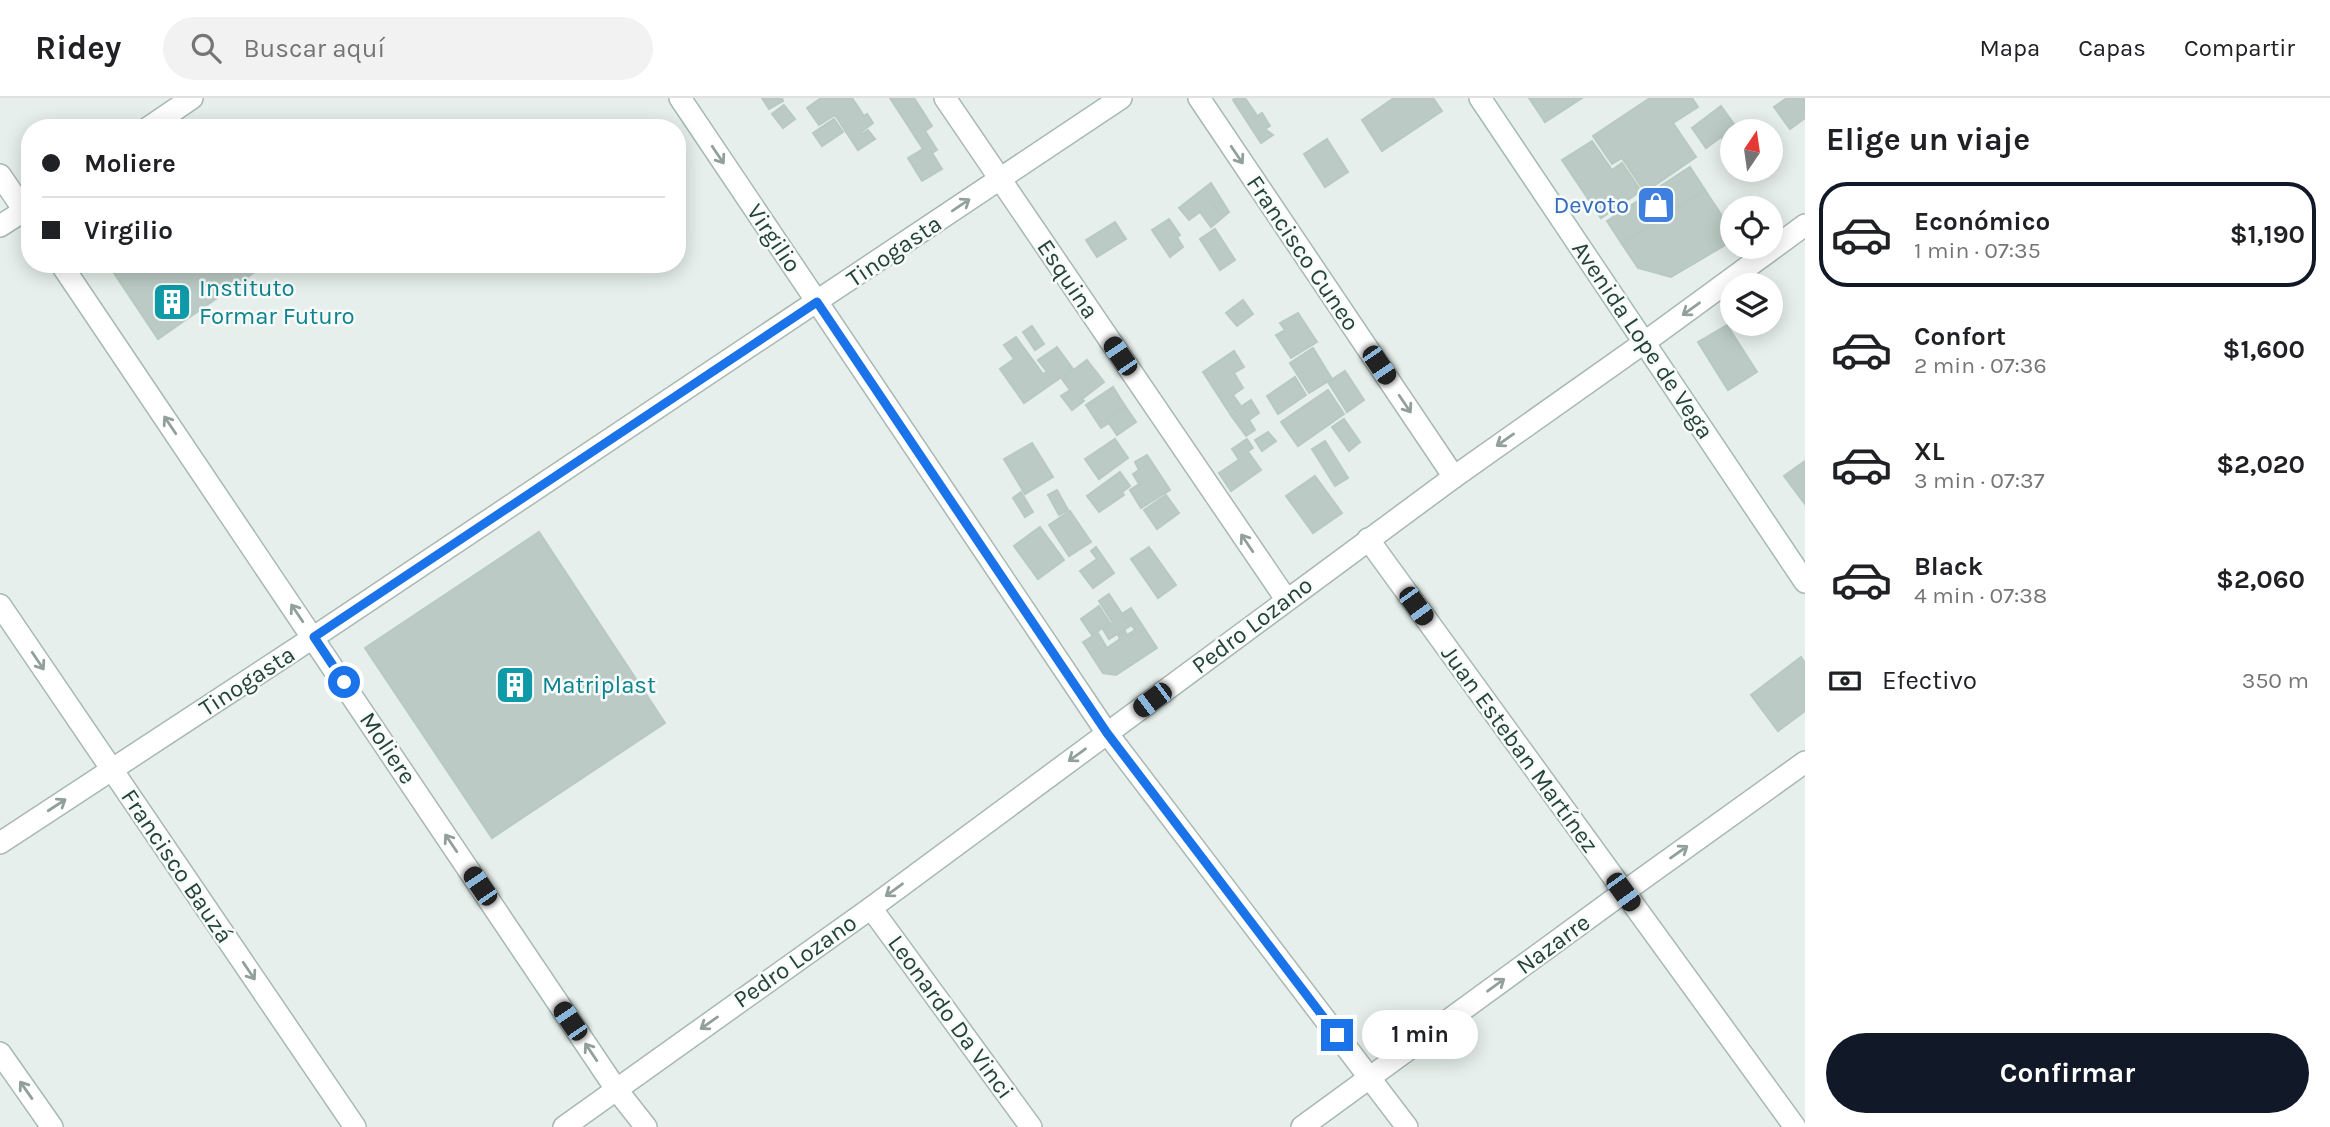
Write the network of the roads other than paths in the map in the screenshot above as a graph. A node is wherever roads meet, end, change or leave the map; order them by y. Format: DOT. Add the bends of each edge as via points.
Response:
graph roads {
  1 [pos="192,98"];
  2 [pos="680,98"];
  3 [pos="944,98"];
  4 [pos="1121,98"];
  5 [pos="1199,98"];
  6 [pos="1480,98"];
  7 [pos="161,119"];
  8 [pos="0,174"];
  9 [pos="999,180"];
  10 [pos="21,202"];
  11 [pos="21,216"];
  12 [pos="1805,225"];
  13 [pos="0,226"];
  14 [pos="67,273"];
  15 [pos="817,302"];
  16 [pos="1645,342"];
  17 [pos="1454,477"];
  18 [pos="1368,540"];
  19 [pos="1805,582"];
  20 [pos="1286,599"];
  21 [pos="0,605"];
  22 [pos="314,637"];
  23 [pos="1107,733"];
  24 [pos="1805,762"];
  25 [pos="111,770"];
  26 [pos="0,843"];
  27 [pos="1623,892"];
  28 [pos="871,908"];
  29 [pos="0,1053"];
  30 [pos="1370,1078"];
  31 [pos="616,1089"];
  32 [pos="52,1127"];
  33 [pos="355,1127"];
  34 [pos="564,1127"];
  35 [pos="646,1127"];
  36 [pos="1031,1127"];
  37 [pos="1302,1127"];
  38 [pos="1407,1127"];
  39 [pos="1796,1127"];
  1 -- 7 [label="street"];
  2 -- 15 [label="street, Virgilio, one-way"];
  3 -- 9 [label="street, Esquina"];
  4 -- 9 [label="street, Tinogasta"];
  5 -- 17 [label="street, Francisco Cuneo, one-way"];
  6 -- 16 [label="street, Avenida Lope de Vega"];
  8 -- 10 [label="street"];
  15 -- 9 [label="street, Tinogasta, one-way"];
  20 -- 9 [label="street, Esquina, one-way"];
  11 -- 13 [label="street"];
  12 -- 16 [label="street, Pedro Lozano, one-way"];
  22 -- 14 [label="street, Moliere, one-way"];
  15 -- 22 [label="street, Tinogasta"];
  15 -- 23 [label="street, Virgilio"];
  16 -- 17 [label="street, Pedro Lozano, one-way"];
  16 -- 19 [label="street, Avenida Lope de Vega"];
  17 -- 18 [label="street, Pedro Lozano"];
  18 -- 20 [label="street, Pedro Lozano"];
  18 -- 27 [label="street, Juan Esteban Martínez"];
  20 -- 23 [label="street, Pedro Lozano"];
  21 -- 25 [label="street, Francisco Bauzá, one-way"];
  22 -- 25 [label="street, Tinogasta"];
  31 -- 22 [label="street, Moliere, one-way"];
  23 -- 28 [label="street, Pedro Lozano, one-way"];
  23 -- 30 [label="street, Virgilio"];
  27 -- 24 [label="street, Nazarre, one-way"];
  26 -- 25 [label="street, Tinogasta, one-way"];
  25 -- 33 [label="street, Francisco Bauzá, one-way"];
  30 -- 27 [label="street, Nazarre, one-way"];
  27 -- 39 [label="street, Juan Esteban Martínez"];
  28 -- 31 [label="street, Pedro Lozano, one-way"];
  28 -- 36 [label="street, Leonardo Da Vinci"];
  32 -- 29 [label="street, one-way"];
  30 -- 37 [label="street, Nazarre"];
  30 -- 38 [label="street, Virgilio"];
  31 -- 34 [label="street, Pedro Lozano"];
  31 -- 35 [label="street, Moliere"];
}
